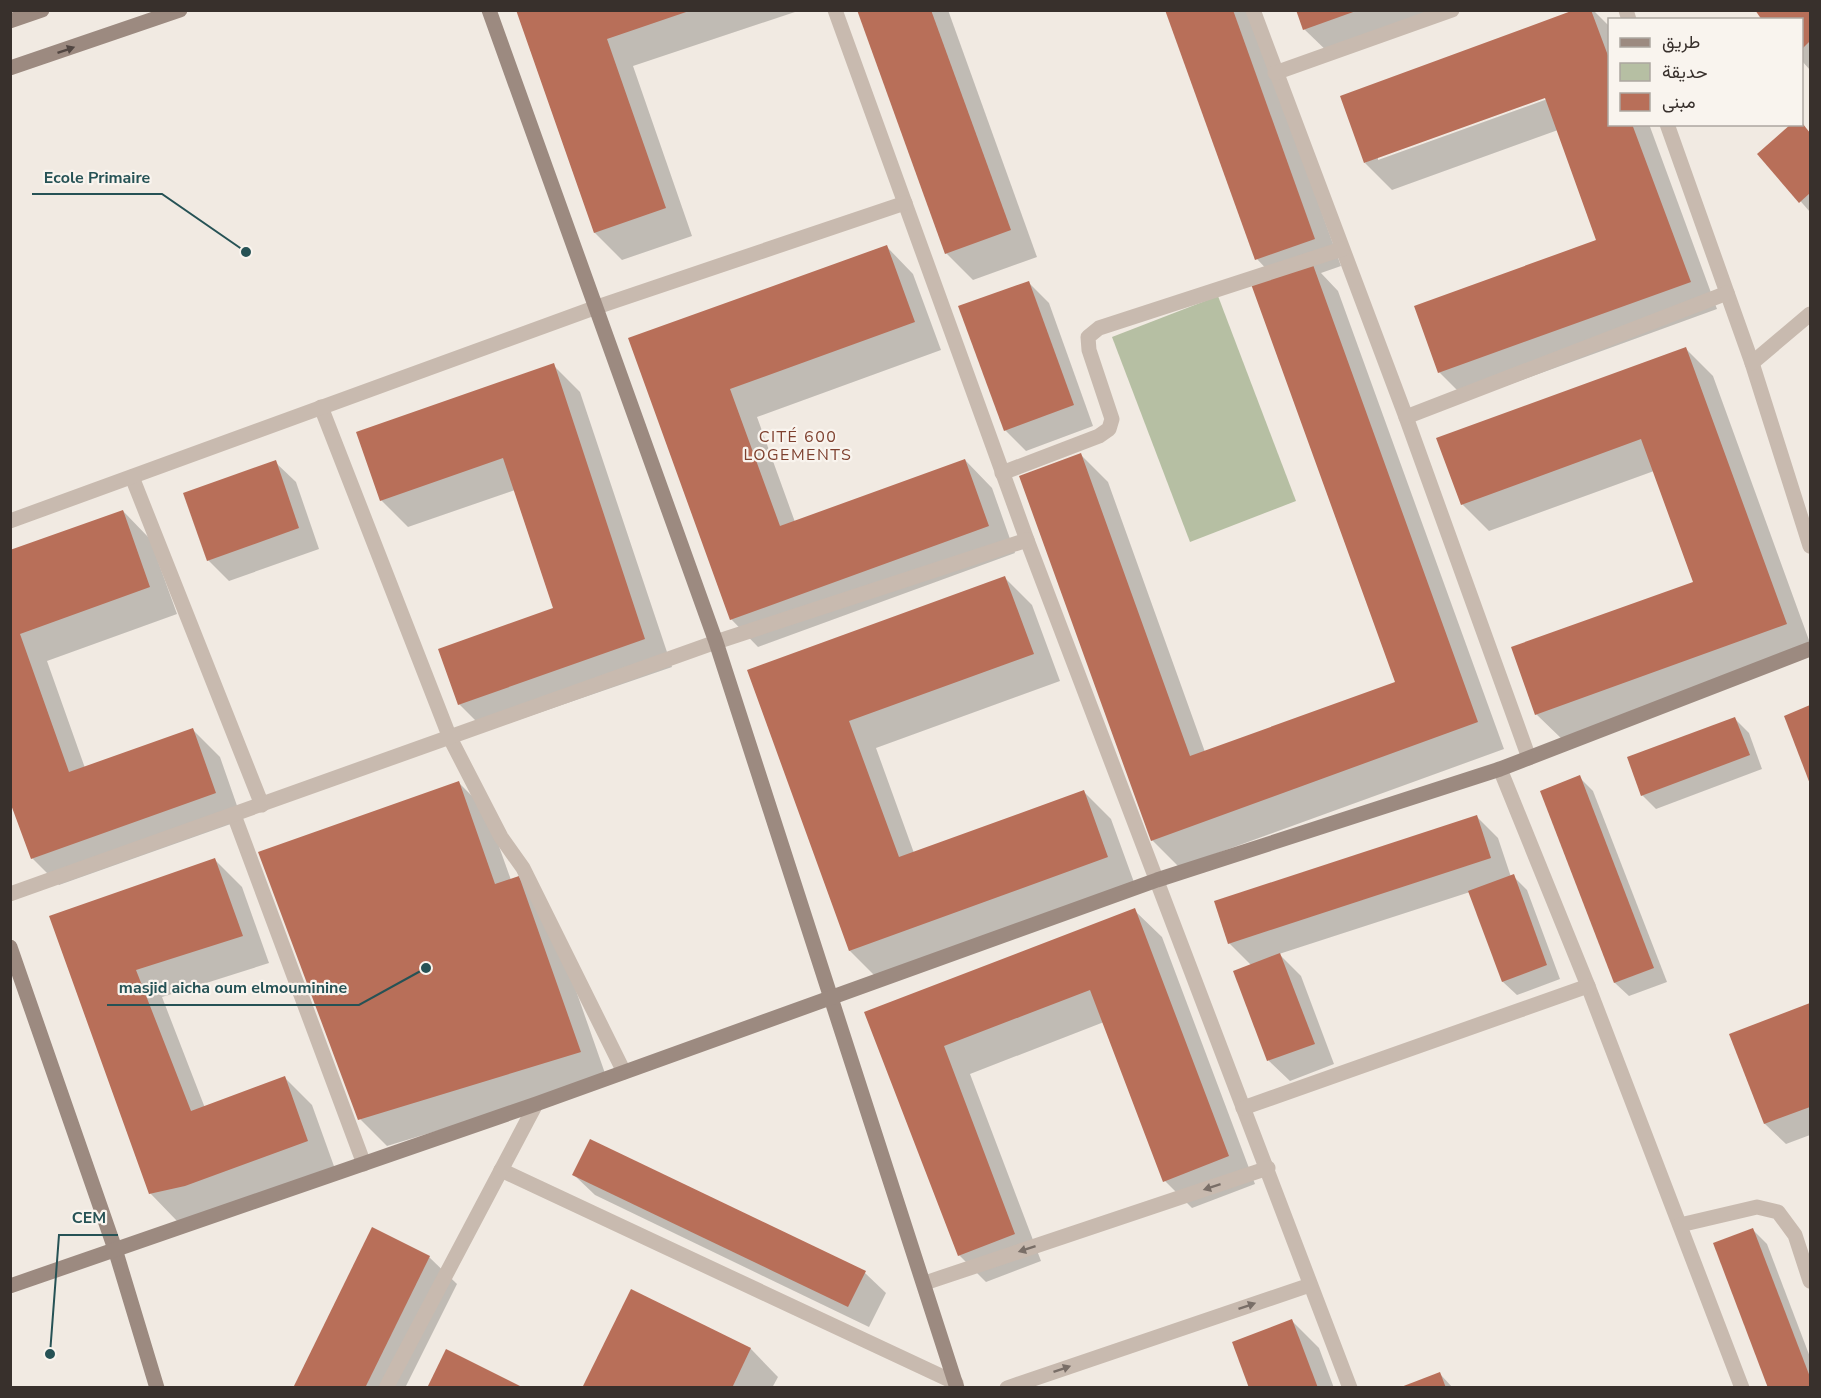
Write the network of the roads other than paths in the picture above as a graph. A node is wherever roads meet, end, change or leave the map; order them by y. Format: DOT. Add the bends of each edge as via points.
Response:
graph roads {
  1 [pos="42,10"];
  2 [pos="180,10"];
  3 [pos="489,10"];
  4 [pos="835,10"];
  5 [pos="1253,10"];
  6 [pos="1452,10"];
  7 [pos="10,21"];
  8 [pos="10,69"];
  9 [pos="1275,73"];
  10 [pos="1668,126"];
  11 [pos="905,203"];
  12 [pos="1342,249"];
  13 [pos="1727,293"];
  14 [pos="594,308"];
  15 [pos="1810,314"];
  16 [pos="1752,363"];
  17 [pos="321,407"];
  18 [pos="1406,417"];
  19 [pos="1002,473"];
  20 [pos="132,477"];
  21 [pos="10,521"];
  22 [pos="1026,540"];
  23 [pos="1810,546"];
  24 [pos="716,642"];
  25 [pos="1810,649"];
  26 [pos="450,738"];
  27 [pos="1529,758"];
  28 [pos="1500,769"];
  29 [pos="262,805"];
  30 [pos="234,815"];
  31 [pos="1157,880"];
  32 [pos="10,894"];
  33 [pos="10,947"];
  34 [pos="1588,986"];
  35 [pos="832,996"];
  36 [pos="624,1072"];
  37 [pos="536,1104"];
  38 [pos="1243,1108"];
  39 [pos="364,1164"];
  40 [pos="1268,1168"];
  41 [pos="501,1170"];
  42 [pos="1680,1225"];
  43 [pos="115,1249"];
  44 [pos="1810,1281"];
  45 [pos="925,1283"];
  46 [pos="1310,1285"];
  47 [pos="10,1286"];
  48 [pos="956,1385"];
  49 [pos="157,1388"];
  50 [pos="386,1388"];
  51 [pos="1006,1388"];
  52 [pos="1350,1388"];
  53 [pos="1742,1388"];
  1 -- 7 [label="street"];
  8 -- 2 [label="street, one-way"];
  3 -- 14 [label="street"];
  4 -- 11 [label="street"];
  5 -- 9 [label="street"];
  6 -- 9 [label="street"];
  9 -- 12 [label="street"];
  10 -- 13 [label="street"];
  11 -- 14 [label="street"];
  11 -- 19 [label="street"];
  12 -- 18 [label="street"];
  12 -- 19 [label="street" via="1099,328 1088,337 1089,350 1112,419 1109,429"];
  13 -- 16 [label="street"];
  13 -- 18 [label="street"];
  14 -- 17 [label="street"];
  14 -- 24 [label="street"];
  15 -- 16 [label="street"];
  16 -- 23 [label="street"];
  17 -- 20 [label="street"];
  17 -- 26 [label="street"];
  18 -- 27 [label="street"];
  19 -- 22 [label="street"];
  20 -- 21 [label="street"];
  20 -- 29 [label="street"];
  22 -- 24 [label="street"];
  22 -- 31 [label="street"];
  24 -- 26 [label="street"];
  24 -- 35 [label="street"];
  25 -- 27 [label="street"];
  26 -- 29 [label="street"];
  26 -- 36 [label="street" via="501,837 523,868"];
  27 -- 28 [label="street"];
  28 -- 31 [label="street"];
  28 -- 34 [label="street"];
  29 -- 30 [label="street"];
  30 -- 32 [label="street"];
  30 -- 39 [label="street"];
  31 -- 35 [label="street"];
  31 -- 38 [label="street"];
  33 -- 43 [label="street"];
  34 -- 38 [label="street"];
  34 -- 42 [label="street"];
  35 -- 36 [label="street"];
  35 -- 45 [label="street"];
  36 -- 37 [label="street"];
  37 -- 39 [label="street"];
  37 -- 41 [label="street"];
  38 -- 40 [label="street"];
  39 -- 43 [label="street"];
  40 -- 45 [label="street, one-way"];
  40 -- 46 [label="street"];
  41 -- 48 [label="street"];
  41 -- 50 [label="street"];
  42 -- 44 [label="street" via="1757,1207 1778,1212 1795,1234"];
  42 -- 53 [label="street"];
  43 -- 47 [label="street"];
  43 -- 49 [label="street"];
  45 -- 48 [label="street"];
  51 -- 46 [label="street, one-way"];
  46 -- 52 [label="street"];
}
